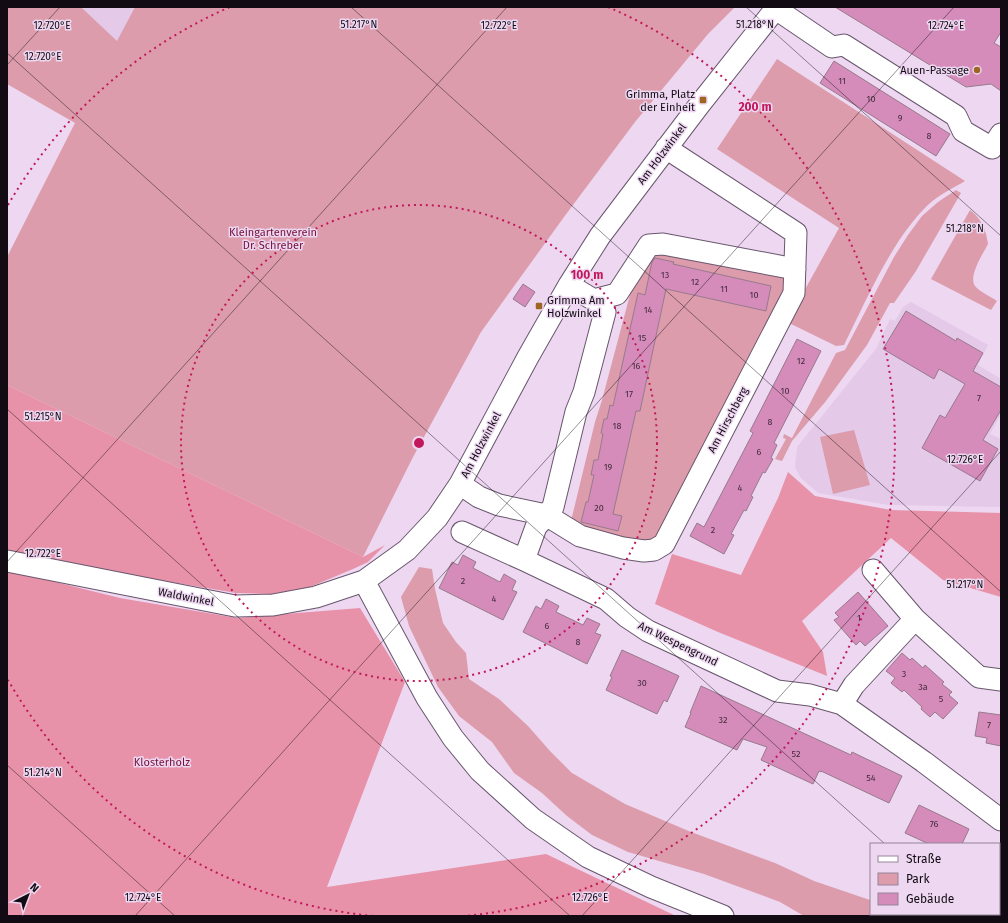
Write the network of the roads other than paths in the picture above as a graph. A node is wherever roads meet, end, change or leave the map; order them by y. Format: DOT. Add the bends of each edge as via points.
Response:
graph roads {
  1 [pos="776,8"];
  2 [pos="996,141"];
  3 [pos="666,148"];
  4 [pos="795,269"];
  5 [pos="569,285"];
  6 [pos="594,300"];
  7 [pos="460,484"];
  8 [pos="546,515"];
  9 [pos="462,532"];
  10 [pos="524,560"];
  11 [pos="7,561"];
  12 [pos="873,570"];
  13 [pos="364,581"];
  14 [pos="915,619"];
  15 [pos="1001,680"];
  16 [pos="842,704"];
  17 [pos="1001,820"];
  18 [pos="723,916"];
  1 -- 2 [label="street" via="832,47 844,45 956,116 963,131"];
  1 -- 3 [label="street, Am Holzwinkel"];
  3 -- 4 [label="street, Am Hirschberg" via="796,232"];
  3 -- 5 [label="street, Am Holzwinkel" via="600,236"];
  4 -- 6 [label="street" via="663,244 649,245 617,294"];
  4 -- 8 [label="street, Am Hirschberg" via="794,293 664,544 654,550 644,551 614,546 580,536"];
  5 -- 6 [label="street"];
  5 -- 7 [label="street, Am Holzwinkel"];
  6 -- 8 [label="street" via="605,312 584,392 576,412 553,507"];
  7 -- 8 [label="street, Am Hirschberg" via="479,497 499,505"];
  7 -- 13 [label="street, Am Holzwinkel" via="437,518 407,550"];
  8 -- 10 [label="street" via="536,527"];
  9 -- 10 [label="street, Am Wespengrund"];
  10 -- 16 [label="street, Am Wespengrund" via="606,600 648,631 777,691 810,695"];
  11 -- 13 [label="street, Waldwinkel" via="235,606 273,605 316,597"];
  12 -- 14 [label="street"];
  13 -- 18 [label="street" via="427,698 453,738 480,771 533,819 588,857 651,887"];
  14 -- 15 [label="street" via="979,677"];
  14 -- 16 [label="street" via="854,685"];
  16 -- 17 [label="street, Am Wespengrund"];
}
